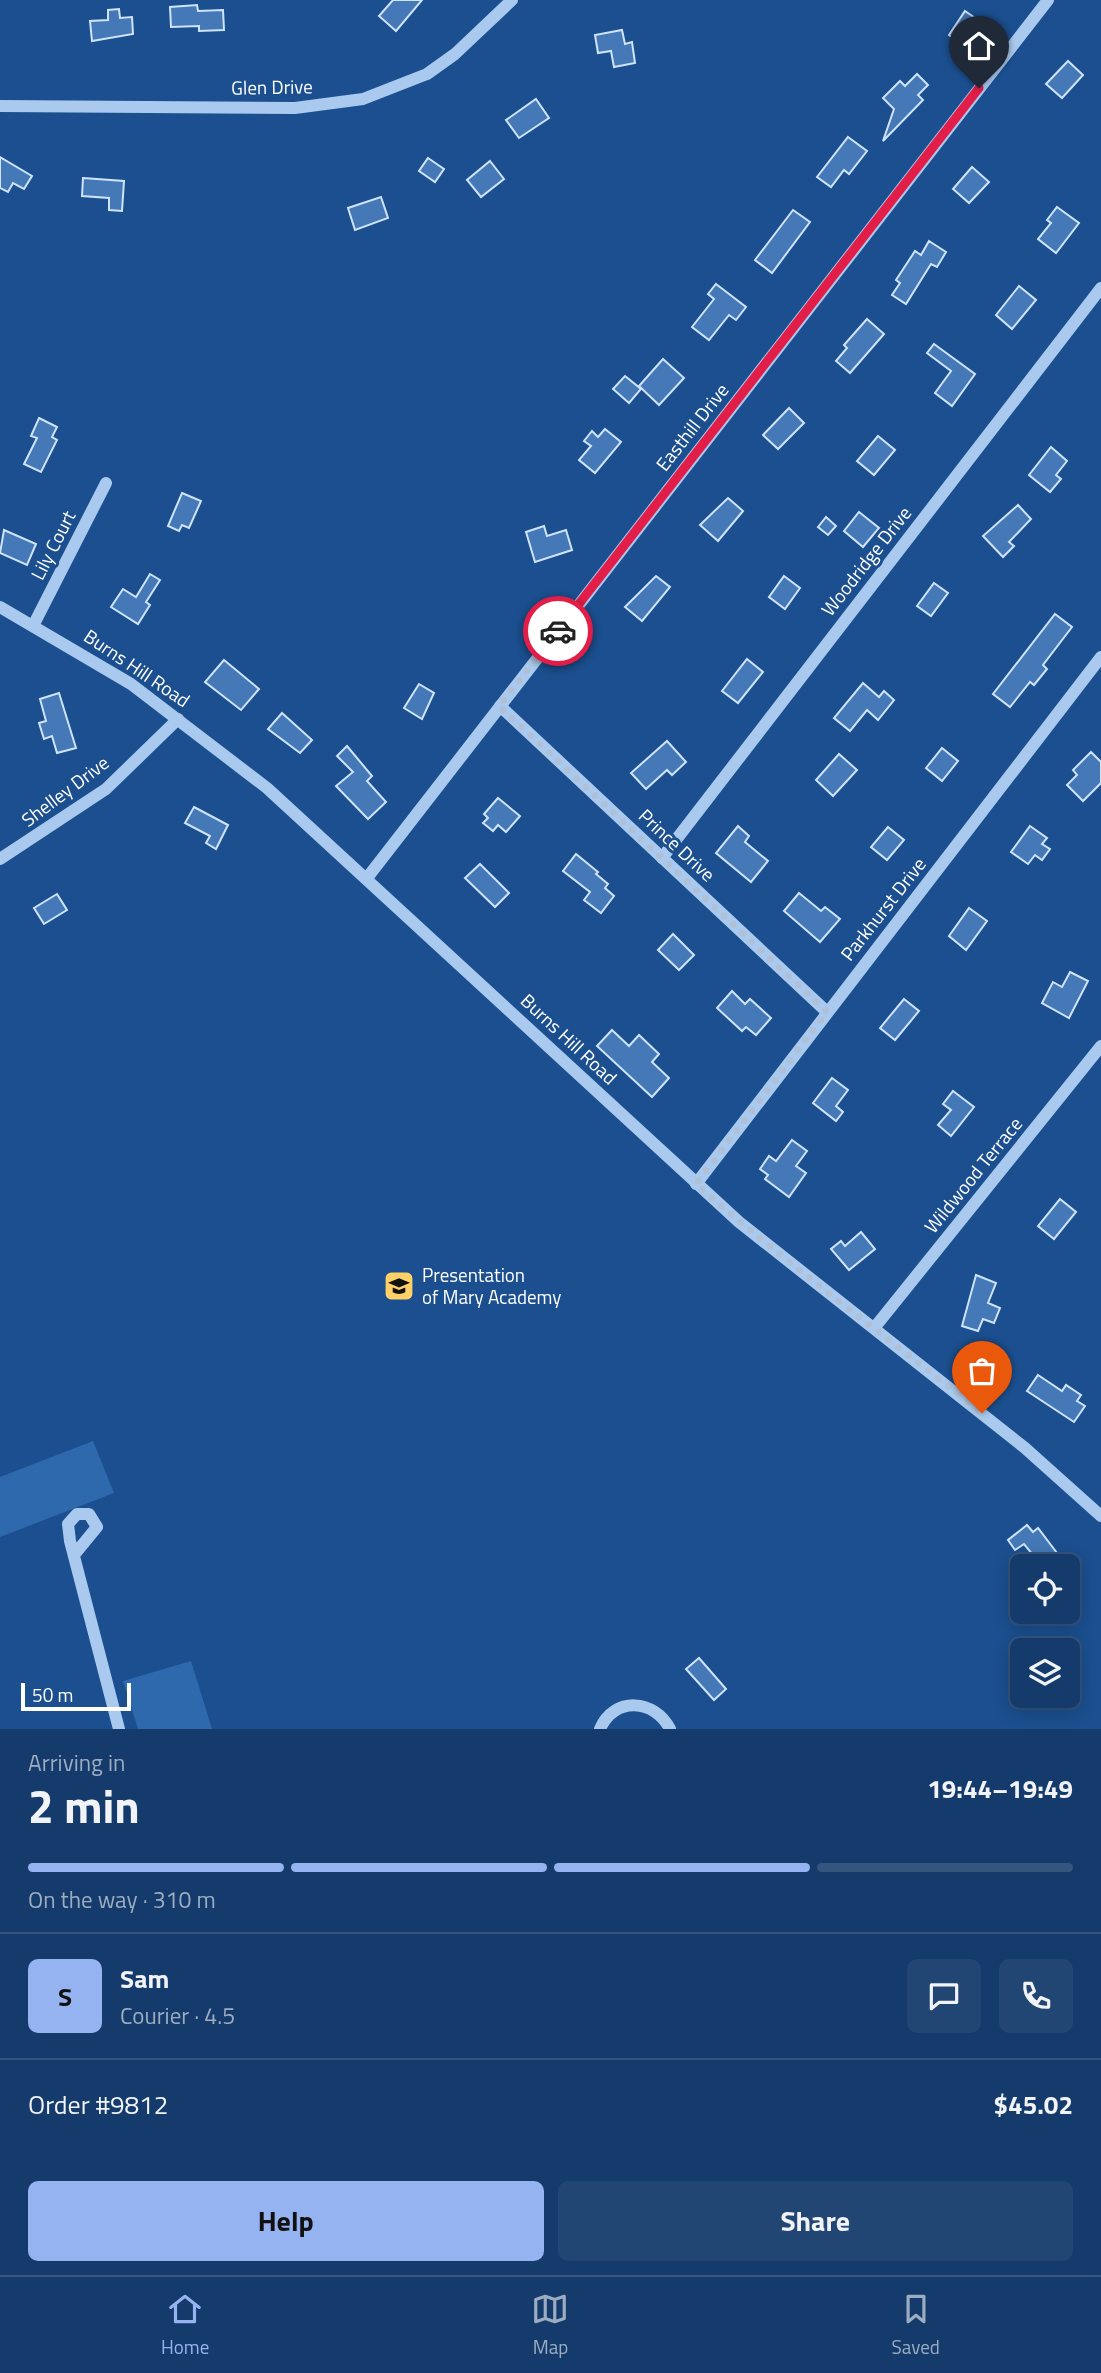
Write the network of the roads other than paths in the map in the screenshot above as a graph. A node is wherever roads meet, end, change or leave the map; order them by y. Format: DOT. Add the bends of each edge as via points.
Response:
graph roads {
  1 [pos="512,0"];
  2 [pos="1048,0"];
  3 [pos="0,106"];
  4 [pos="1101,288"];
  5 [pos="106,483"];
  6 [pos="0,607"];
  7 [pos="34,624"];
  8 [pos="1101,657"];
  9 [pos="499,706"];
  10 [pos="178,719"];
  11 [pos="662,858"];
  12 [pos="0,859"];
  13 [pos="367,877"];
  14 [pos="827,1012"];
  15 [pos="1101,1046"];
  16 [pos="696,1184"];
  17 [pos="875,1327"];
  18 [pos="1101,1516"];
  19 [pos="74,1555"];
  20 [pos="119,1729"];
  21 [pos="600,1729"];
  22 [pos="670,1729"];
  1 -- 3 [label="street, Glen Drive" via="427,74 363,99 295,108"];
  2 -- 9 [label="street, Easthill Drive"];
  4 -- 11 [label="street, Woodridge Drive"];
  5 -- 7 [label="street, Lily Court"];
  6 -- 7 [label="street, Burns Hill Road"];
  7 -- 10 [label="street, Burns Hill Road" via="121,677"];
  8 -- 14 [label="street, Parkhurst Drive"];
  9 -- 11 [label="street, Prince Drive"];
  9 -- 13 [label="street, Easthill Drive"];
  10 -- 12 [label="street, Shelley Drive" via="106,789"];
  10 -- 13 [label="street, Burns Hill Road" via="267,788"];
  11 -- 14 [label="street, Prince Drive"];
  13 -- 16 [label="street, Burns Hill Road"];
  14 -- 16 [label="street, Parkhurst Drive"];
  15 -- 17 [label="street, Wildwood Terrace"];
  16 -- 17 [label="street, Burns Hill Road" via="792,1266"];
  17 -- 18 [label="street, Burns Hill Road"];
  19 -- 20 [label="street"];
  21 -- 22 [label="street" via="612,1712 635,1704 658,1712"];
}
